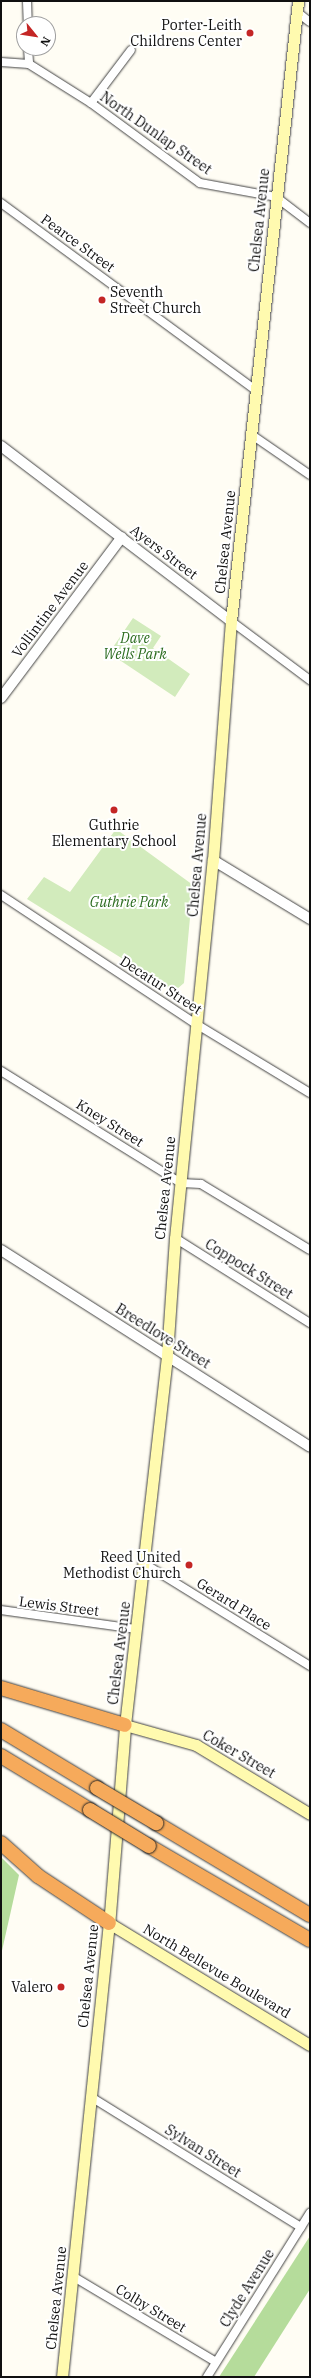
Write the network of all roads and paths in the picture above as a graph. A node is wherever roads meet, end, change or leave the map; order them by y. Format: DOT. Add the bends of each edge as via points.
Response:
graph roads {
  1 [pos="27,1"];
  2 [pos="298,7"];
  3 [pos="28,16"];
  4 [pos="310,22"];
  5 [pos="131,50"];
  6 [pos="28,56"];
  7 [pos="1,62"];
  8 [pos="29,64"];
  9 [pos="91,103"];
  10 [pos="276,197"];
  11 [pos="1,203"];
  12 [pos="310,222"];
  13 [pos="256,390"];
  14 [pos="252,435"];
  15 [pos="1,447"];
  16 [pos="310,475"];
  17 [pos="122,537"];
  18 [pos="231,621"];
  19 [pos="310,680"];
  20 [pos="1,698"];
  21 [pos="213,860"];
  22 [pos="1,895"];
  23 [pos="310,919"];
  24 [pos="196,1024"];
  25 [pos="1,1071"];
  26 [pos="310,1094"];
  27 [pos="181,1182"];
  28 [pos="175,1238"];
  29 [pos="1,1250"];
  30 [pos="310,1250"];
  31 [pos="310,1323"];
  32 [pos="166,1355"];
  33 [pos="310,1447"];
  34 [pos="145,1564"];
  35 [pos="1,1610"];
  36 [pos="137,1630"];
  37 [pos="310,1666"];
  38 [pos="1,1688"];
  39 [pos="125,1725"];
  40 [pos="1,1730"];
  41 [pos="1,1756"];
  42 [pos="310,1814"];
  43 [pos="1,1843"];
  44 [pos="310,1915"];
  45 [pos="109,1923"];
  46 [pos="310,1940"];
  47 [pos="310,2045"];
  48 [pos="91,2097"];
  49 [pos="310,2213"];
  50 [pos="301,2227"];
  51 [pos="74,2277"];
  52 [pos="216,2362"];
  53 [pos="62,2377"];
  54 [pos="207,2377"];
  1 -- 3 [label="street"];
  2 -- 4 [label="street"];
  2 -- 10 [label="main road, Chelsea Avenue"];
  5 -- 9 [label="street"];
  6 -- 8 [label="street"];
  7 -- 8 [label="street"];
  8 -- 9 [label="street, North Dunlap Street"];
  9 -- 10 [label="street, North Dunlap Street" via="200,183"];
  10 -- 12 [label="street, North Dunlap Street"];
  10 -- 13 [label="main road, Chelsea Avenue"];
  11 -- 13 [label="street, Pearce Street"];
  13 -- 14 [label="main road, Chelsea Avenue"];
  14 -- 16 [label="street"];
  14 -- 18 [label="main road, Chelsea Avenue"];
  15 -- 17 [label="street, Ayers Street"];
  17 -- 18 [label="street, Ayers Street"];
  17 -- 20 [label="street, Vollintine Avenue"];
  18 -- 19 [label="street, Ayers Street"];
  18 -- 21 [label="main road, Chelsea Avenue"];
  21 -- 23 [label="street"];
  21 -- 24 [label="main road, Chelsea Avenue"];
  22 -- 24 [label="street, Decatur Street"];
  24 -- 26 [label="street, Decatur Street"];
  24 -- 27 [label="main road, Chelsea Avenue"];
  25 -- 27 [label="street, Kney Street"];
  27 -- 28 [label="main road, Chelsea Avenue"];
  27 -- 30 [label="street, Kney Street" via="201,1184"];
  28 -- 31 [label="street, Coppock Street"];
  28 -- 32 [label="main road, Chelsea Avenue"];
  29 -- 32 [label="street, Breedlove Street"];
  32 -- 33 [label="street, Breedlove Street"];
  32 -- 34 [label="main road, Chelsea Avenue"];
  34 -- 36 [label="main road, Chelsea Avenue"];
  34 -- 37 [label="street, Gerard Place"];
  35 -- 36 [label="street, Lewis Street" via="14,1614"];
  36 -- 39 [label="main road, Chelsea Avenue"];
  38 -- 39 [label="highway"];
  39 -- 42 [label="main road, Coker Street" via="196,1745"];
  39 -- 45 [label="main road, Chelsea Avenue"];
  40 -- 44 [label="highway, bridge"];
  41 -- 46 [label="highway, bridge"];
  43 -- 45 [label="highway" via="38,1876"];
  45 -- 47 [label="main road, North Bellevue Boulevard"];
  45 -- 48 [label="main road, Chelsea Avenue"];
  48 -- 50 [label="street, Sylvan Street"];
  48 -- 51 [label="main road, Chelsea Avenue"];
  49 -- 50 [label="street, Clyde Avenue"];
  50 -- 52 [label="street, Clyde Avenue"];
  51 -- 52 [label="street, Colby Street"];
  51 -- 53 [label="main road, Chelsea Avenue"];
  52 -- 54 [label="street, Clyde Avenue"];
}
